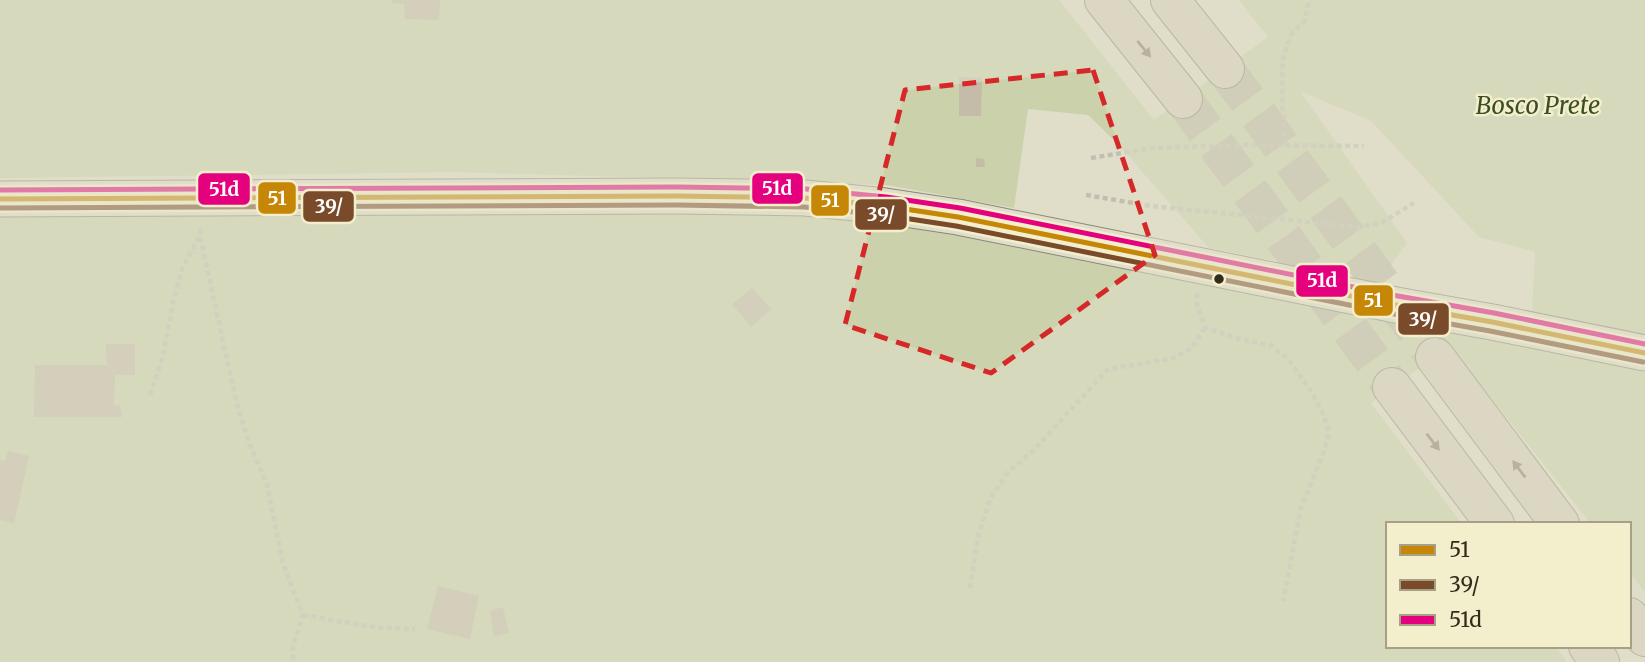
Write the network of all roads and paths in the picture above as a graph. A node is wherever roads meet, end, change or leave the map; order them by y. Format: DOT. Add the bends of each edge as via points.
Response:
graph roads {
  1 [pos="1104,0"];
  2 [pos="1170,0"];
  3 [pos="1311,0"];
  4 [pos="1225,69"];
  5 [pos="1183,99"];
  6 [pos="1285,145"];
  7 [pos="1364,146"];
  8 [pos="1091,158"];
  9 [pos="1086,195"];
  10 [pos="209,198"];
  11 [pos="0,199"];
  12 [pos="1414,203"];
  13 [pos="200,236"];
  14 [pos="1197,264"];
  15 [pos="1205,327"];
  16 [pos="1645,353"];
  17 [pos="1435,357"];
  18 [pos="1392,387"];
  19 [pos="150,396"];
  20 [pos="1493,522"];
  21 [pos="1559,522"];
  22 [pos="970,589"];
  23 [pos="1283,601"];
  24 [pos="303,615"];
  25 [pos="415,629"];
  26 [pos="293,662"];
  1 -- 5 [label="highway, one-way"];
  2 -- 4 [label="highway"];
  3 -- 6 [label="path" via="1283,58"];
  6 -- 7 [label="path"];
  6 -- 8 [label="path" via="1153,148"];
  9 -- 12 [label="path" via="1358,227 1381,223"];
  10 -- 11 [label="main road"];
  10 -- 13 [label="path"];
  10 -- 14 [label="main road" via="805,198 958,217"];
  13 -- 19 [label="path" via="182,269"];
  13 -- 24 [label="path" via="237,405 267,484 283,564"];
  14 -- 15 [label="path" via="1197,305"];
  14 -- 16 [label="main road"];
  15 -- 22 [label="path" via="1192,348 1174,358 1108,369 1008,472 990,499"];
  15 -- 23 [label="path" via="1272,346 1290,361 1324,416 1329,434 1301,508"];
  21 -- 17 [label="highway, one-way"];
  18 -- 20 [label="highway, one-way"];
  24 -- 25 [label="path"];
  24 -- 26 [label="path"];
}
